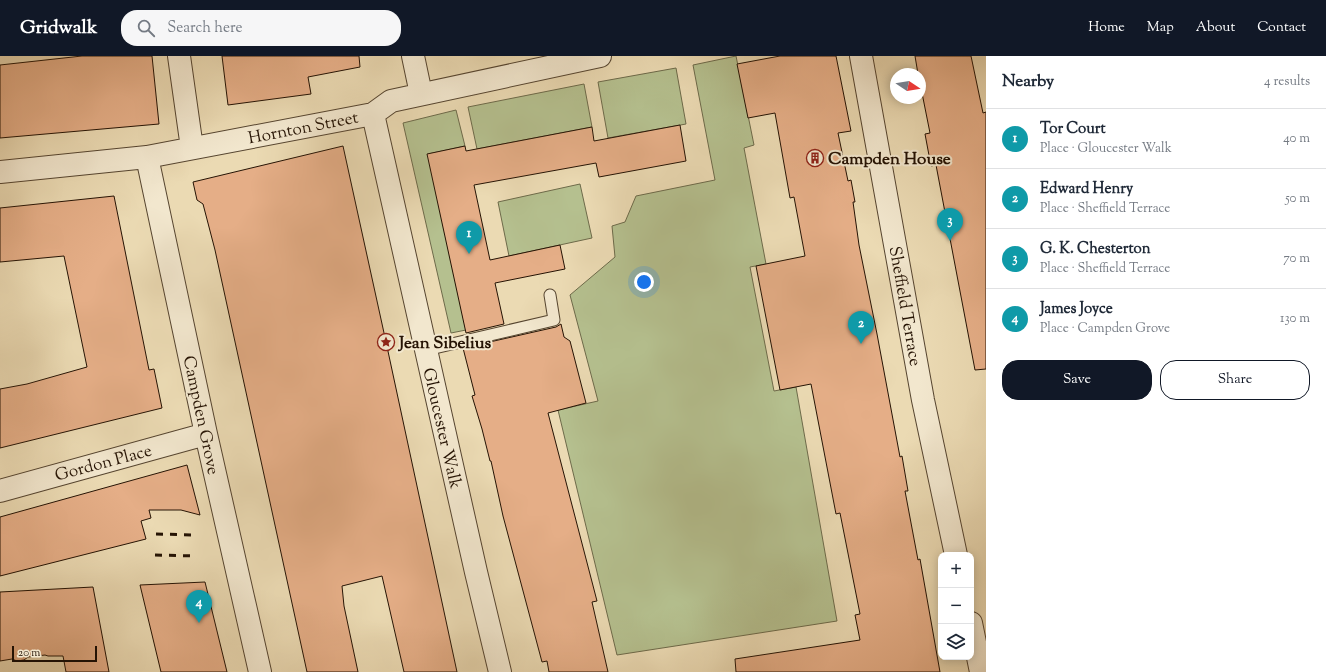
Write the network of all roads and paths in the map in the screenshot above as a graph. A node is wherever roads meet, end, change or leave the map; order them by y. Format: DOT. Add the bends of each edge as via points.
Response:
graph roads {
  1 [pos="179,56"];
  2 [pos="413,56"];
  3 [pos="600,56"];
  4 [pos="861,56"];
  5 [pos="421,94"];
  6 [pos="373,114"];
  7 [pos="192,148"];
  8 [pos="147,157"];
  9 [pos="0,172"];
  10 [pos="550,295"];
  11 [pos="426,350"];
  12 [pos="206,434"];
  13 [pos="0,491"];
  14 [pos="955,552"];
  15 [pos="971,624"];
  16 [pos="260,672"];
  17 [pos="500,672"];
  18 [pos="981,672"];
  1 -- 7 [label="street"];
  2 -- 5 [label="street"];
  3 -- 5 [label="street, Hornton Street"];
  4 -- 14 [label="street, Sheffield Terrace" via="923,400"];
  5 -- 6 [label="street, Hornton Street" via="391,101"];
  6 -- 7 [label="street, Hornton Street"];
  6 -- 11 [label="street, Gloucester Walk"];
  7 -- 8 [label="street, Hornton Street"];
  8 -- 9 [label="street, Hornton Street"];
  8 -- 12 [label="street, Campden Grove"];
  10 -- 11 [label="lane" via="554,320"];
  11 -- 17 [label="street, Gloucester Walk"];
  12 -- 13 [label="street, Gordon Place"];
  12 -- 16 [label="street, Campden Grove"];
  15 -- 18 [label="street"];
}
